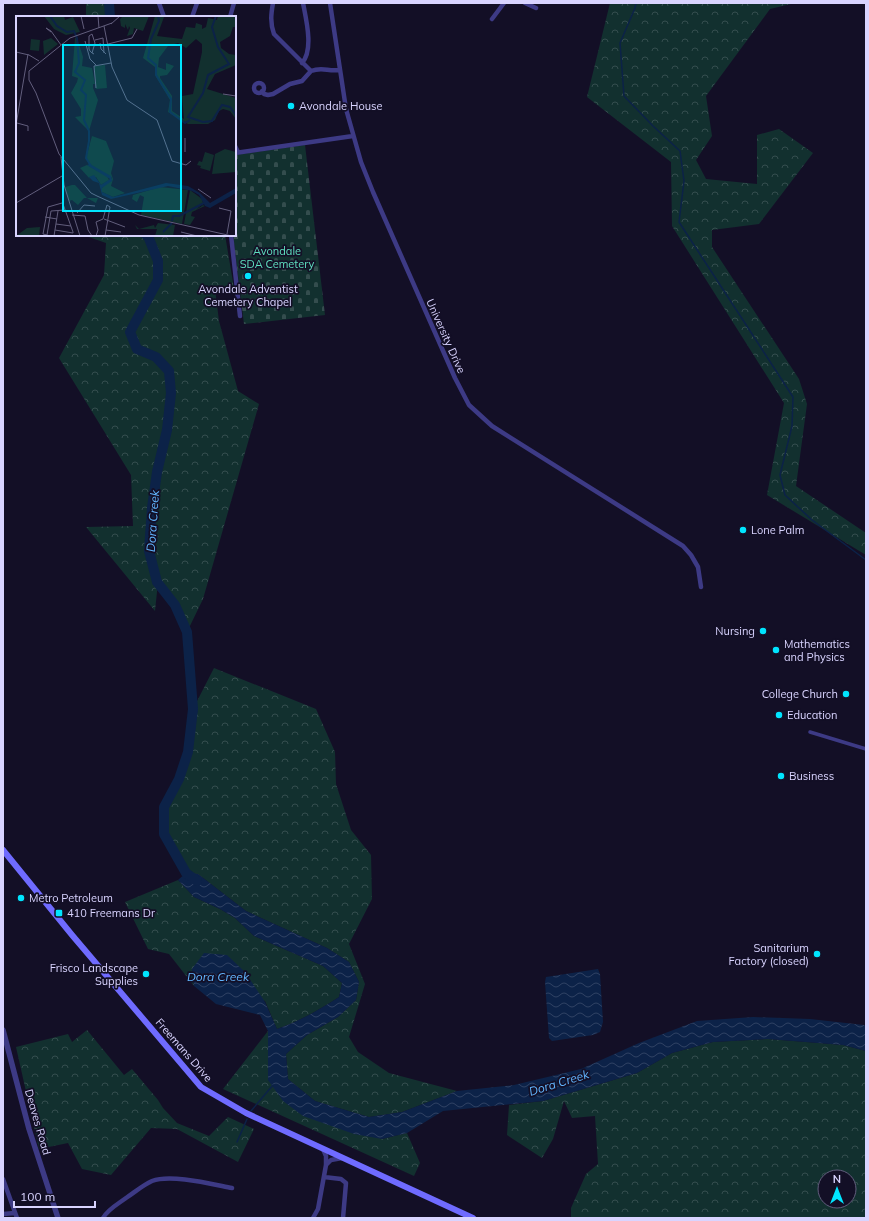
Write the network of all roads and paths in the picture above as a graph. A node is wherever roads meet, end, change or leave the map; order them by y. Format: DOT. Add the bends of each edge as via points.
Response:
graph roads {
  1 [pos="159,3"];
  2 [pos="197,3"];
  3 [pos="234,3"];
  4 [pos="273,3"];
  5 [pos="303,3"];
  6 [pos="330,3"];
  7 [pos="504,3"];
  8 [pos="525,3"];
  9 [pos="536,8"];
  10 [pos="164,16"];
  11 [pos="192,16"];
  12 [pos="230,16"];
  13 [pos="492,19"];
  14 [pos="302,63"];
  15 [pos="339,70"];
  16 [pos="311,72"];
  17 [pos="262,91"];
  18 [pos="353,136"];
  19 [pos="237,153"];
  20 [pos="231,236"];
  21 [pos="240,316"];
  22 [pos="701,588"];
  23 [pos="810,732"];
  24 [pos="866,749"];
  25 [pos="3,850"];
  26 [pos="3,1030"];
  27 [pos="323,1148"];
  28 [pos="343,1158"];
  29 [pos="326,1165"];
  30 [pos="324,1177"];
  31 [pos="3,1179"];
  32 [pos="232,1188"];
  33 [pos="15,1213"];
  34 [pos="3,1214"];
  35 [pos="17,1218"];
  36 [pos="58,1218"];
  37 [pos="103,1218"];
  38 [pos="313,1218"];
  39 [pos="343,1218"];
  40 [pos="473,1218"];
  1 -- 10 [label="street"];
  2 -- 11 [label="street"];
  3 -- 12 [label="street"];
  4 -- 14 [label="street" via="270,20 274,34"];
  5 -- 14 [label="street" via="308,47"];
  6 -- 15 [label="street, University Drive"];
  7 -- 13 [label="street"];
  8 -- 9 [label="street"];
  14 -- 16 [label="street"];
  15 -- 16 [label="street" via="321,68"];
  15 -- 18 [label="street, University Drive"];
  16 -- 17 [label="street" via="302,81 290,84 273,94 264,94"];
  18 -- 19 [label="street"];
  18 -- 22 [label="street, University Drive" via="381,210 454,378 469,405 492,426 683,546 698,567"];
  20 -- 21 [label="street"];
  23 -- 24 [label="street"];
  25 -- 27 [label="main road, Freemans Drive" via="201,1087 246,1113"];
  26 -- 36 [label="street, Deaves Road" via="29,1129"];
  27 -- 28 [label="main road, Freemans Drive"];
  27 -- 29 [label="street"];
  28 -- 29 [label="street" via="331,1160"];
  28 -- 40 [label="main road, Freemans Drive"];
  29 -- 30 [label="street"];
  30 -- 38 [label="street" via="318,1209"];
  30 -- 39 [label="street" via="341,1179 346,1183"];
  31 -- 33 [label="street"];
  32 -- 37 [label="street" via="159,1179 145,1185"];
  33 -- 34 [label="street"];
  33 -- 35 [label="street"];
}
